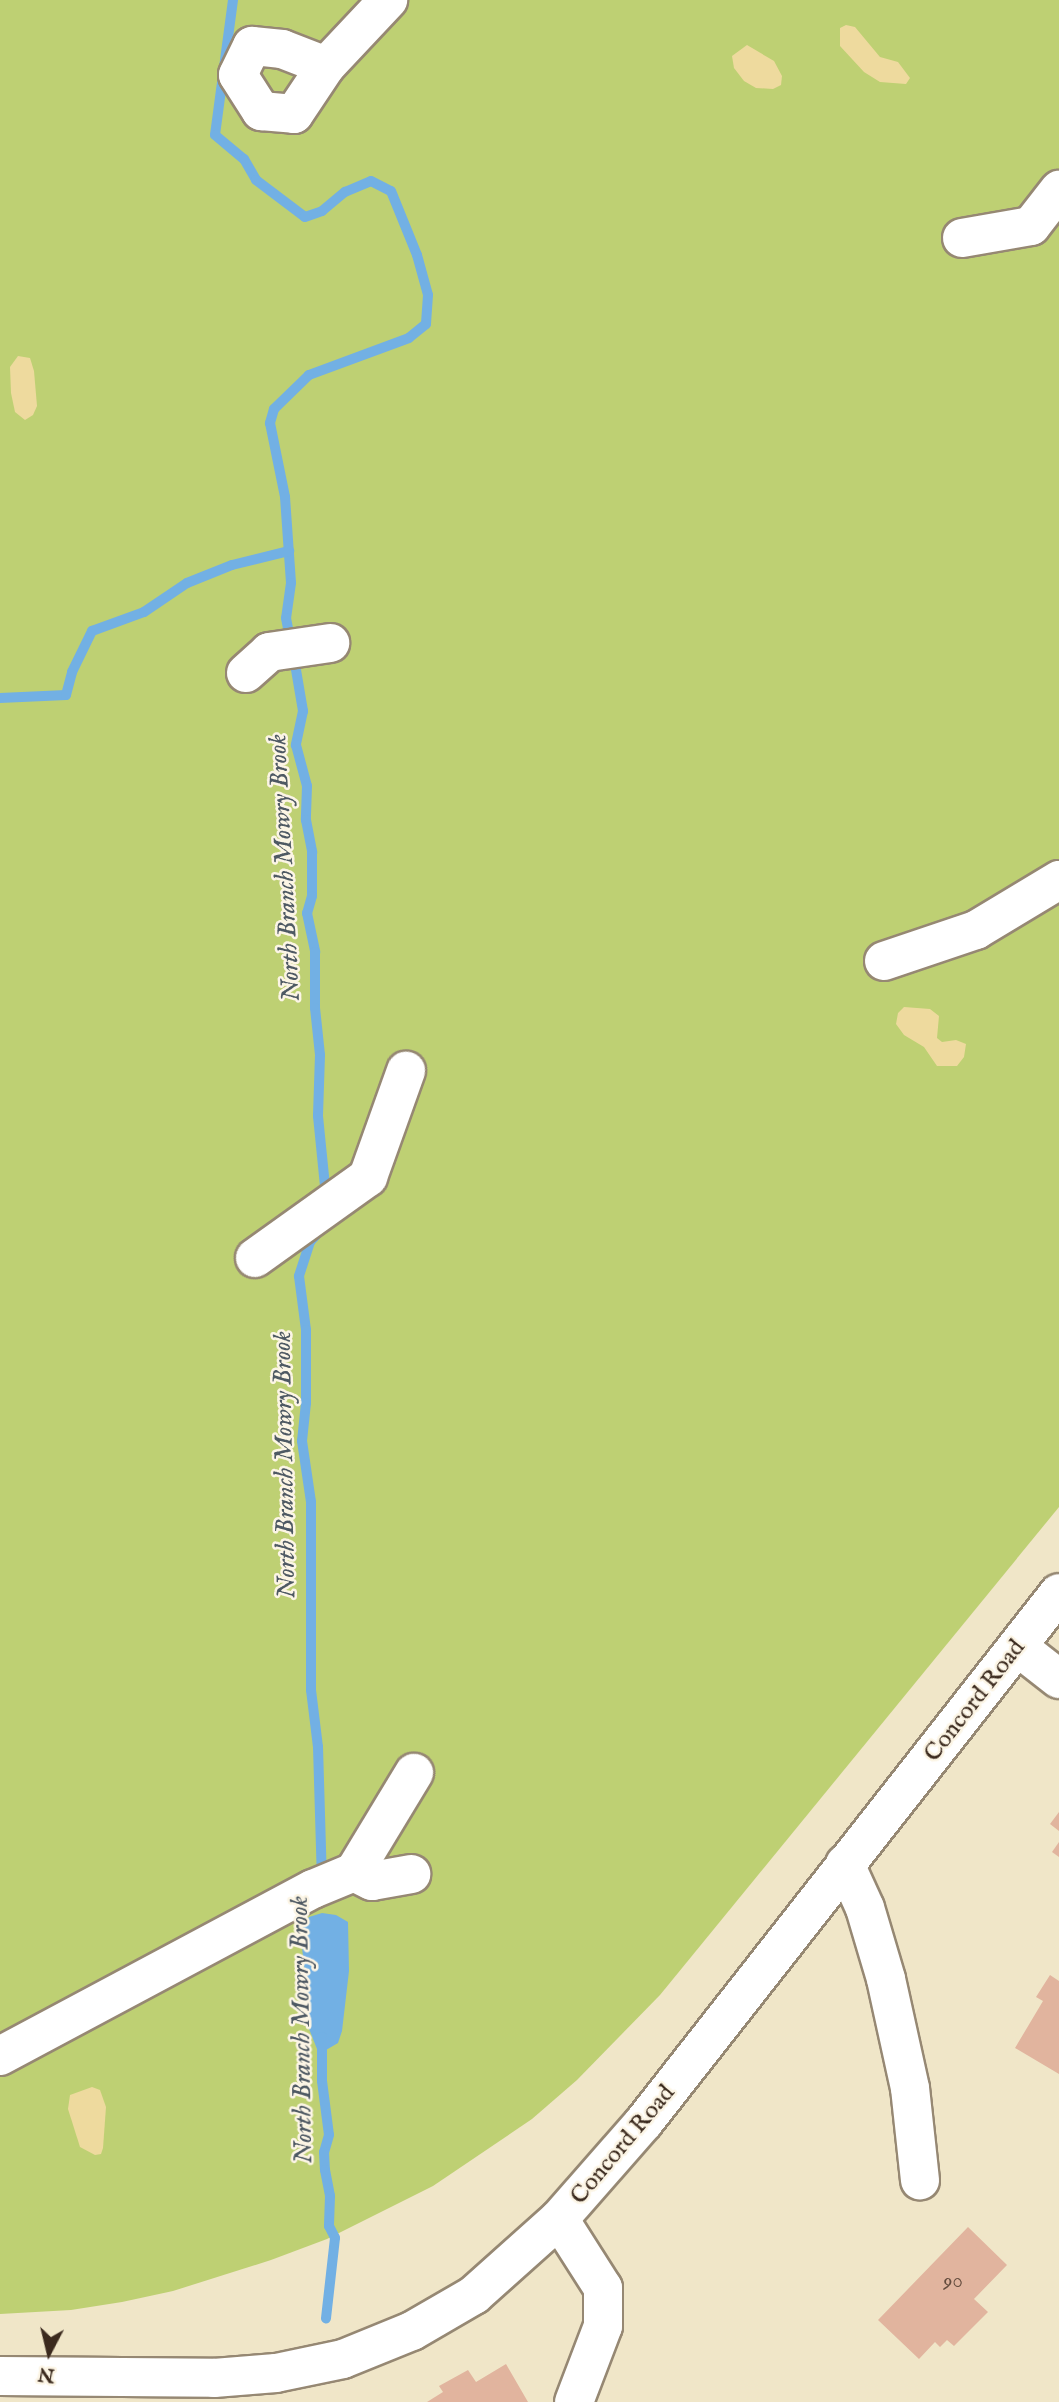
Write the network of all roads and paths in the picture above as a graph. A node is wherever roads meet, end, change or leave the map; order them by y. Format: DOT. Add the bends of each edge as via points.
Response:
graph roads {
  1 [pos="388,0"];
  2 [pos="326,66"];
  3 [pos="1059,190"];
  4 [pos="962,238"];
  5 [pos="330,643"];
  6 [pos="246,673"];
  7 [pos="1059,880"];
  8 [pos="884,961"];
  9 [pos="406,1071"];
  10 [pos="255,1258"];
  11 [pos="1059,1593"];
  12 [pos="1017,1647"];
  13 [pos="1059,1679"];
  14 [pos="414,1773"];
  15 [pos="845,1864"];
  16 [pos="411,1874"];
  17 [pos="338,1879"];
  18 [pos="0,2056"];
  19 [pos="920,2180"];
  20 [pos="559,2219"];
  21 [pos="21,2385"];
  22 [pos="574,2402"];
  1 -- 2 [label="street"];
  3 -- 4 [label="street" via="1031,226"];
  5 -- 6 [label="street" via="270,652"];
  7 -- 8 [label="street" via="976,930"];
  9 -- 10 [label="street" via="368,1177"];
  11 -- 12 [label="street, Concord Road"];
  12 -- 13 [label="street"];
  12 -- 15 [label="street, Concord Road"];
  14 -- 17 [label="street"];
  15 -- 19 [label="street" via="865,1908 886,1979 910,2088"];
  15 -- 20 [label="street, Concord Road" via="677,2082"];
  16 -- 17 [label="street" via="372,1881"];
  17 -- 18 [label="street"];
  20 -- 21 [label="street, Concord Road" via="474,2295 412,2331 343,2359 276,2373"];
  20 -- 22 [label="street" via="603,2288 603,2326"];
}
